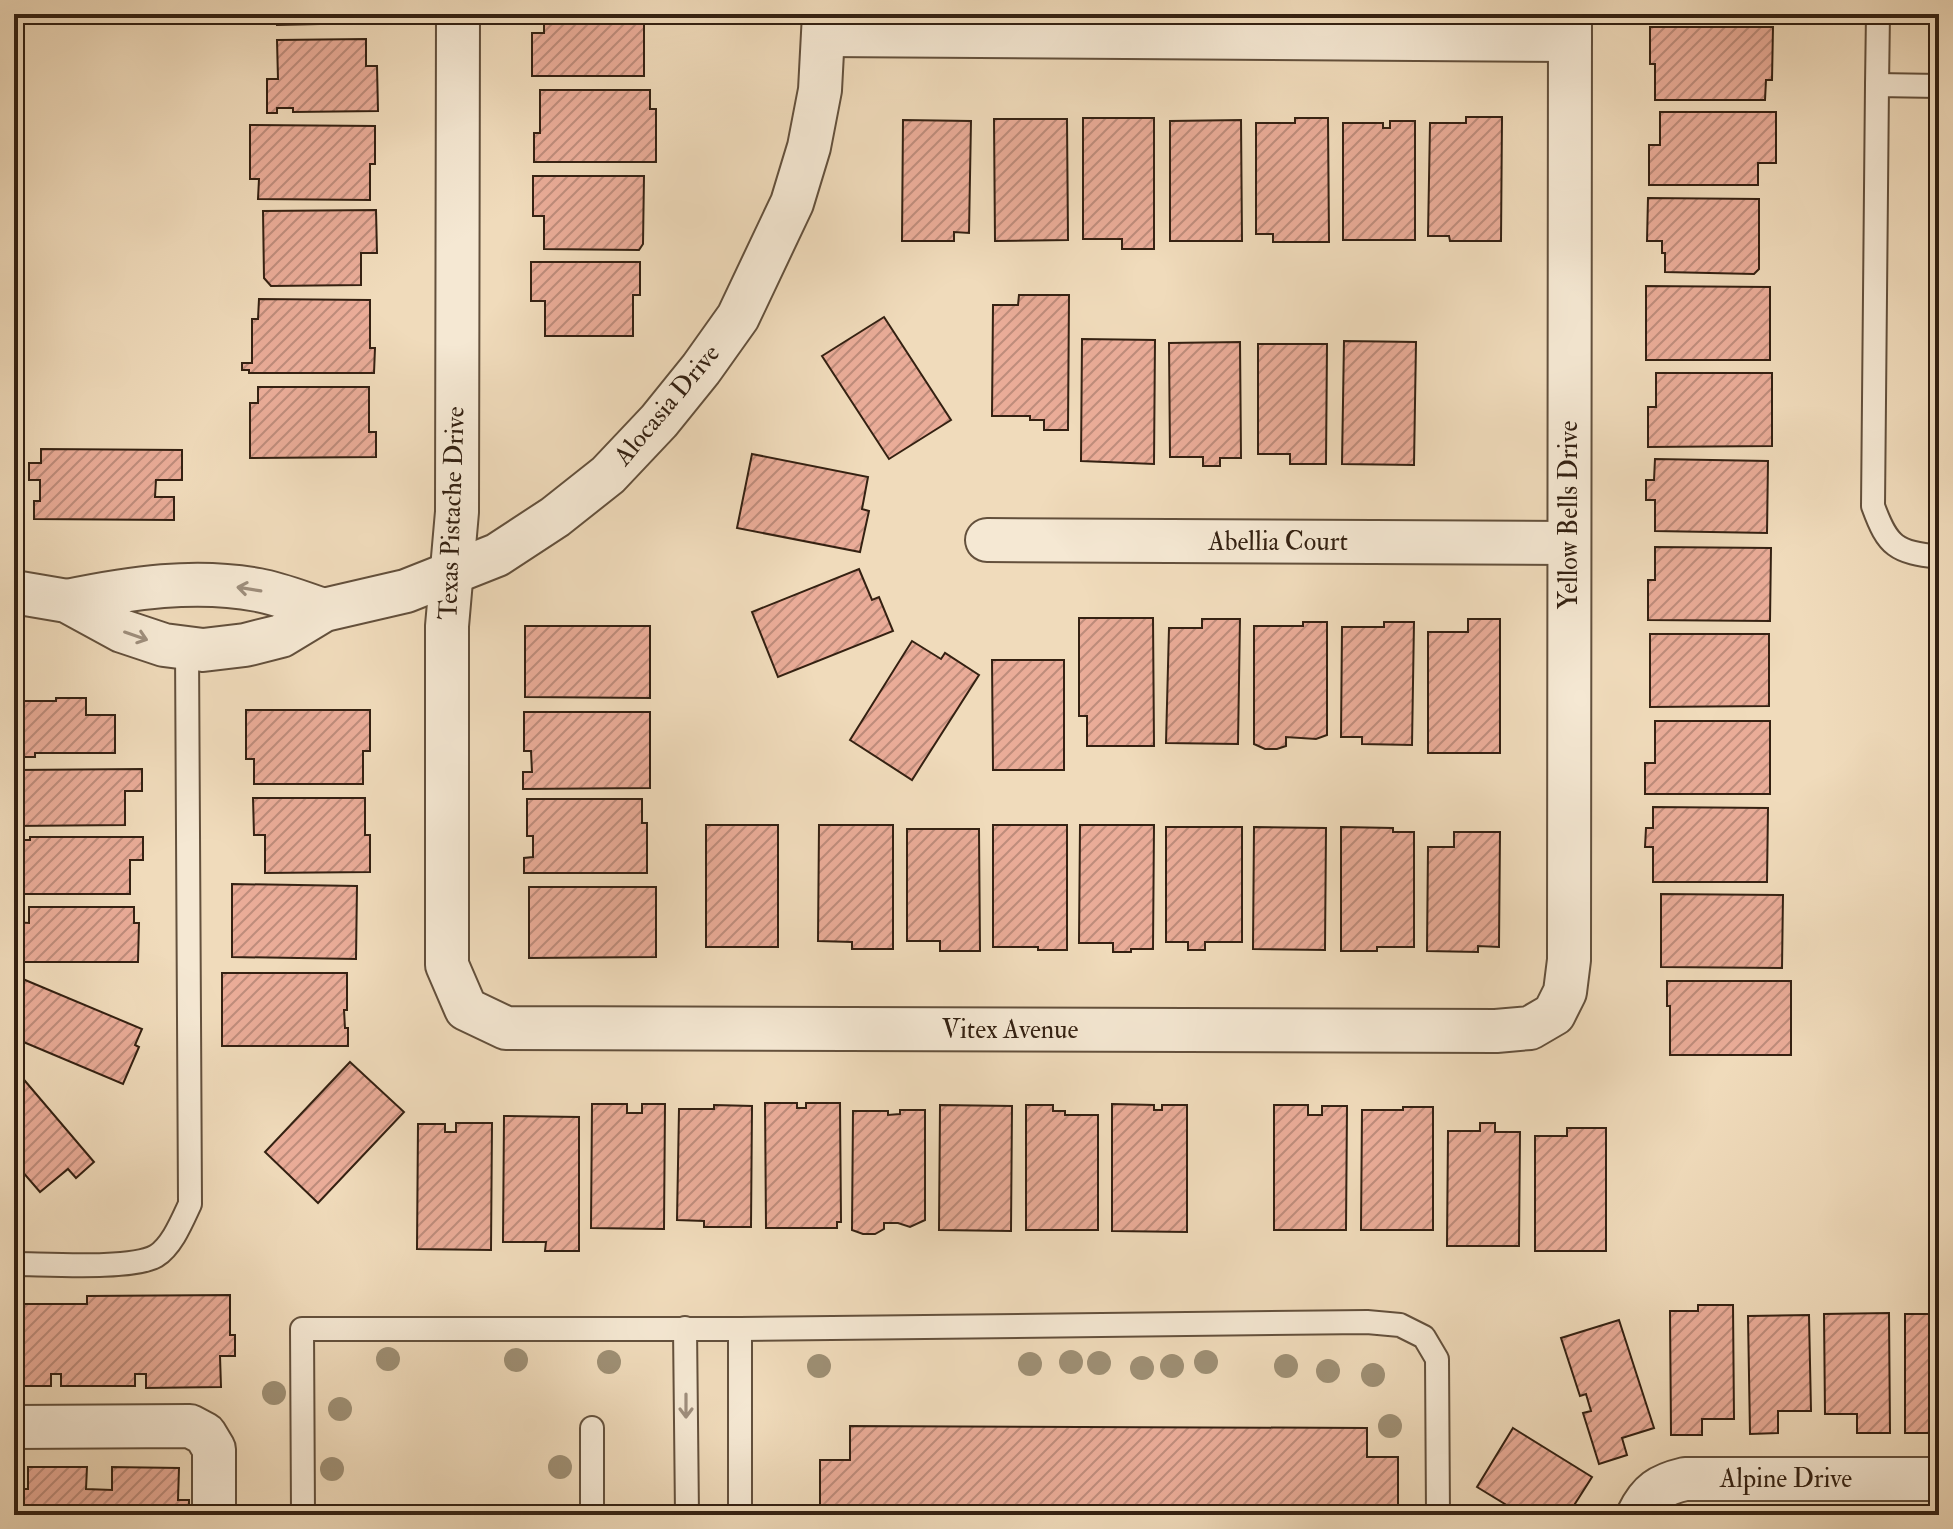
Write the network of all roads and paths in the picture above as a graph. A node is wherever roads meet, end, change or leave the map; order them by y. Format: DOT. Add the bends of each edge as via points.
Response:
graph roads {
  1 [pos="458,14"];
  2 [pos="1878,14"];
  3 [pos="824,25"];
  4 [pos="1570,27"];
  5 [pos="1877,85"];
  6 [pos="1939,86"];
  7 [pos="987,540"];
  8 [pos="1569,543"];
  9 [pos="1939,557"];
  10 [pos="452,573"];
  11 [pos="14,592"];
  12 [pos="67,601"];
  13 [pos="324,610"];
  14 [pos="187,648"];
  15 [pos="466,1009"];
  16 [pos="1554,1014"];
  17 [pos="14,1264"];
  18 [pos="685,1328"];
  19 [pos="740,1329"];
  20 [pos="14,1427"];
  21 [pos="592,1428"];
  22 [pos="1939,1479"];
  23 [pos="1640,1510"];
  24 [pos="214,1515"];
  25 [pos="303,1515"];
  26 [pos="592,1515"];
  27 [pos="687,1515"];
  28 [pos="740,1515"];
  29 [pos="1438,1515"];
  1 -- 10 [label="street, Texas Pistache Drive" via="457,512"];
  2 -- 5 [label="lane"];
  3 -- 4 [label="street"];
  3 -- 10 [label="street, Alocasia Drive" via="809,147 792,203 738,317 659,421 608,475 497,555"];
  4 -- 8 [label="street, Yellow Bells Drive"];
  5 -- 6 [label="lane"];
  5 -- 9 [label="lane" via="1873,506 1893,545"];
  7 -- 8 [label="street, Abellia Court"];
  8 -- 16 [label="street, Yellow Bells Drive" via="1569,960 1565,992"];
  10 -- 13 [label="street, Alocasia Drive" via="406,591"];
  10 -- 15 [label="street, Texas Pistache Drive" via="447,626 447,965"];
  11 -- 12 [label="street, Alocasia Drive"];
  13 -- 12 [label="street, Alocasia Drive, one-way" via="261,590 216,584 168,585"];
  12 -- 14 [label="street, Alocasia Drive, one-way" via="122,631"];
  13 -- 14 [label="street, Alocasia Drive" via="281,636 245,645"];
  14 -- 17 [label="lane" via="190,1204 175,1235 156,1256 126,1264"];
  15 -- 16 [label="street, Vitex Avenue" via="506,1028 1496,1031 1530,1028"];
  18 -- 19 [label="lane"];
  18 -- 25 [label="lane" via="302,1329"];
  18 -- 27 [label="lane, one-way"];
  19 -- 28 [label="lane"];
  19 -- 29 [label="lane" via="1400,1325 1424,1337 1437,1359"];
  20 -- 24 [label="street" via="190,1426 205,1434 214,1449"];
  21 -- 26 [label="lane"];
  22 -- 23 [label="street, Alpine Drive" via="1685,1479 1660,1488"];
}
